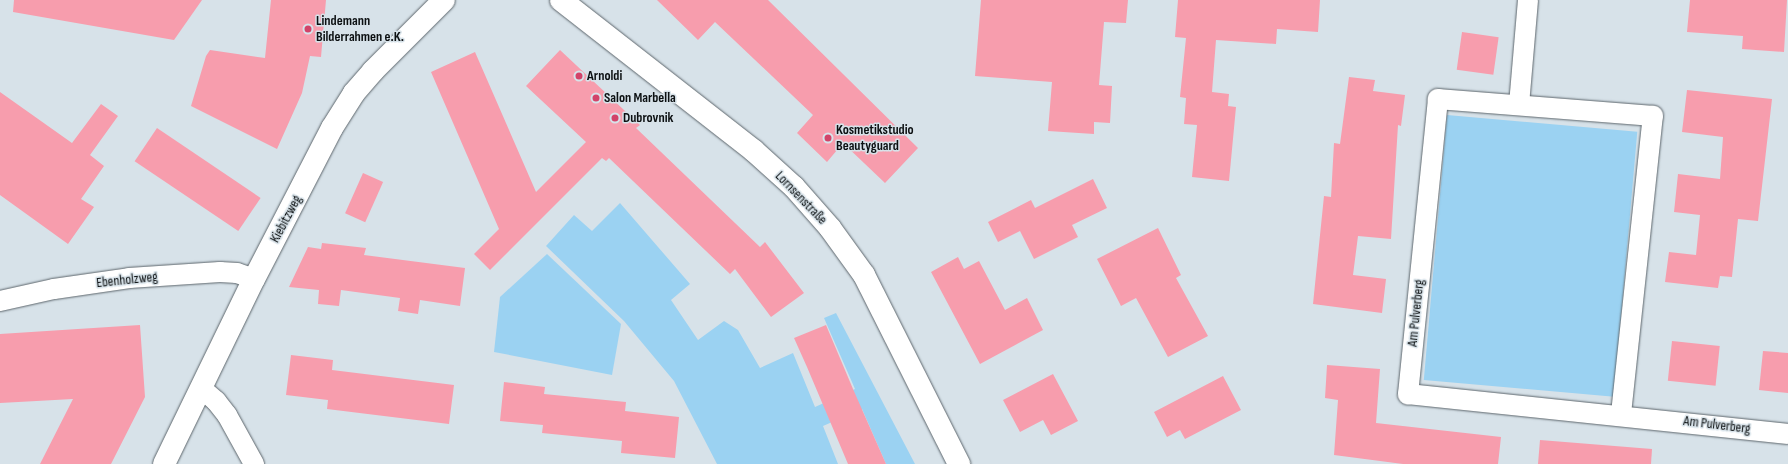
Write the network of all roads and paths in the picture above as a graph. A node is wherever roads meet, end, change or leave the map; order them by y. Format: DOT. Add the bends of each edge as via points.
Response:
graph roads {
  1 [pos="444,0"];
  2 [pos="561,0"];
  3 [pos="1528,0"];
  4 [pos="1519,104"];
  5 [pos="254,279"];
  6 [pos="0,301"];
  7 [pos="201,388"];
  8 [pos="1621,414"];
  9 [pos="1788,434"];
  10 [pos="164,464"];
  11 [pos="254,464"];
  12 [pos="959,464"];
  1 -- 5 [label="street, Kiebitzweg" via="354,93 332,128"];
  2 -- 12 [label="street, Lornsenstraße" via="753,150 794,187 830,228 864,275"];
  3 -- 4 [label="street"];
  4 -- 8 [label="street, Am Pulverberg" via="1653,116"];
  4 -- 8 [label="street, Am Pulverberg" via="1438,99 1408,394"];
  5 -- 6 [label="street, Ebenholzweg" via="236,273 220,272 129,278 54,289"];
  5 -- 7 [label="street, Kiebitzweg"];
  7 -- 10 [label="street, Kiebitzweg"];
  7 -- 11 [label="street" via="227,415"];
  8 -- 9 [label="street, Am Pulverberg"];
}
